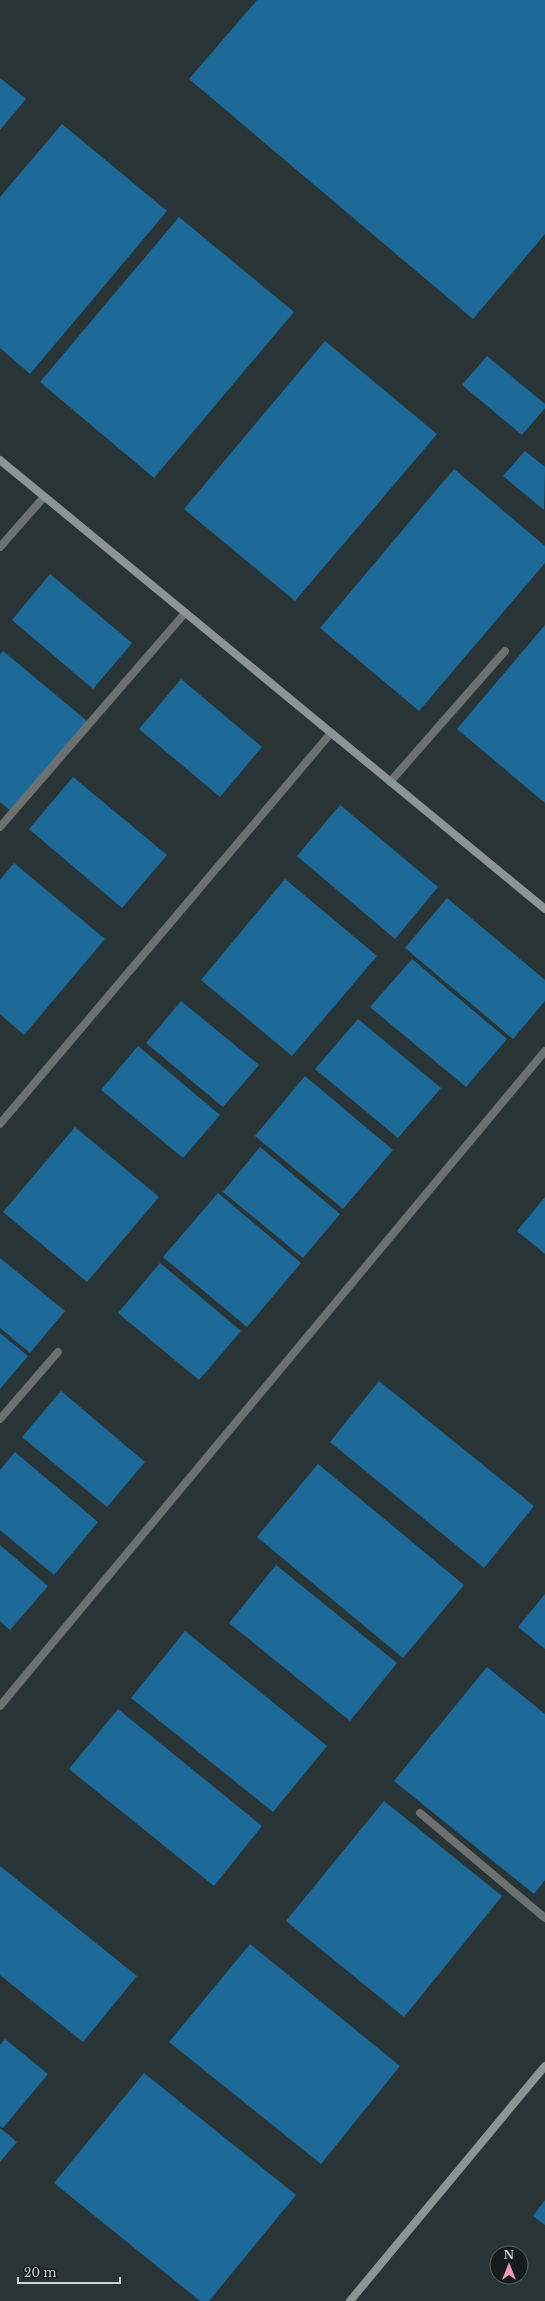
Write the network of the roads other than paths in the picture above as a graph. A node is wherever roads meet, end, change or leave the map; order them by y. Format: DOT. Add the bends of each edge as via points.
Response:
graph roads {
  1 [pos="0,460"];
  2 [pos="44,497"];
  3 [pos="0,547"];
  4 [pos="185,613"];
  5 [pos="506,651"];
  6 [pos="331,733"];
  7 [pos="390,782"];
  8 [pos="0,827"];
  9 [pos="545,910"];
  10 [pos="545,1051"];
  11 [pos="0,1124"];
  12 [pos="58,1352"];
  13 [pos="0,1419"];
  14 [pos="0,1706"];
  15 [pos="420,1813"];
  16 [pos="545,1918"];
  17 [pos="545,2066"];
  18 [pos="350,2301"];
  1 -- 2 [label="street"];
  2 -- 3 [label="lane"];
  2 -- 4 [label="street"];
  4 -- 6 [label="street"];
  4 -- 8 [label="lane"];
  5 -- 7 [label="lane"];
  6 -- 7 [label="street"];
  6 -- 11 [label="lane"];
  7 -- 9 [label="street"];
  10 -- 14 [label="lane"];
  12 -- 13 [label="lane"];
  15 -- 16 [label="lane"];
  17 -- 18 [label="street"];
}
